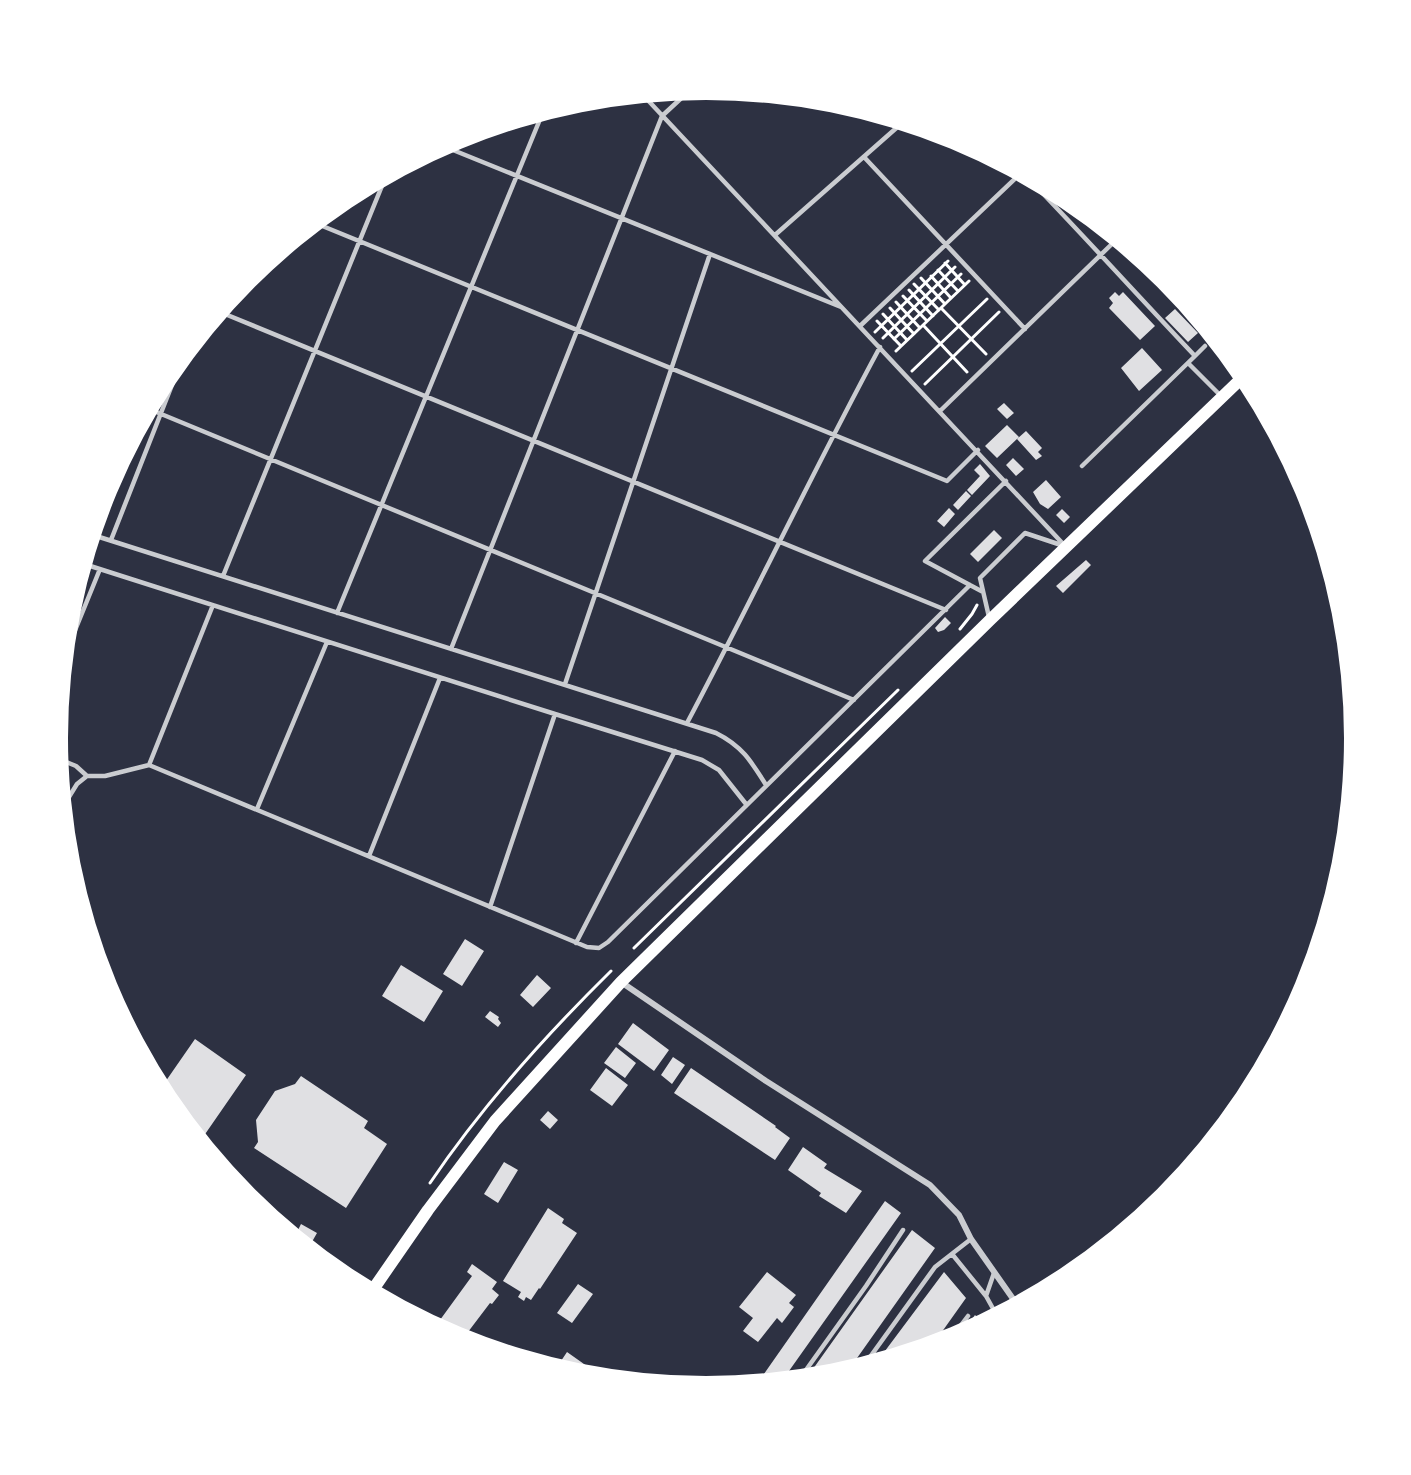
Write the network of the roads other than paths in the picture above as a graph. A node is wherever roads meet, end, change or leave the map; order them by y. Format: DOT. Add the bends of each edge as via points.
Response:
graph roads {
  1 [pos="679,101"];
  2 [pos="650,102"];
  3 [pos="662,116"];
  4 [pos="539,121"];
  5 [pos="896,128"];
  6 [pos="455,151"];
  7 [pos="864,157"];
  8 [pos="517,175"];
  9 [pos="1014,180"];
  10 [pos="381,189"];
  11 [pos="1051,201"];
  12 [pos="622,218"];
  13 [pos="323,227"];
  14 [pos="775,235"];
  15 [pos="360,242"];
  16 [pos="945,244"];
  17 [pos="1111,245"];
  18 [pos="710,254"];
  19 [pos="1102,254"];
  20 [pos="471,287"];
  21 [pos="843,307"];
  22 [pos="228,315"];
  23 [pos="860,326"];
  24 [pos="1025,329"];
  25 [pos="577,330"];
  26 [pos="1205,346"];
  27 [pos="880,347"];
  28 [pos="315,351"];
  29 [pos="1195,356"];
  30 [pos="1188,363"];
  31 [pos="673,370"];
  32 [pos="1236,383"];
  33 [pos="168,394"];
  34 [pos="426,396"];
  35 [pos="1222,397"];
  36 [pos="940,411"];
  37 [pos="157,412"];
  38 [pos="160,414"];
  39 [pos="832,435"];
  40 [pos="534,441"];
  41 [pos="978,450"];
  42 [pos="270,459"];
  43 [pos="1082,466"];
  44 [pos="633,481"];
  45 [pos="1006,481"];
  46 [pos="382,506"];
  47 [pos="100,537"];
  48 [pos="111,540"];
  49 [pos="779,542"];
  50 [pos="1066,547"];
  51 [pos="490,550"];
  52 [pos="91,566"];
  53 [pos="100,569"];
  54 [pos="223,576"];
  55 [pos="970,585"];
  56 [pos="983,592"];
  57 [pos="596,594"];
  58 [pos="213,605"];
  59 [pos="946,610"];
  60 [pos="338,613"];
  61 [pos="990,620"];
  62 [pos="78,622"];
  63 [pos="327,642"];
  64 [pos="727,647"];
  65 [pos="451,649"];
  66 [pos="440,678"];
  67 [pos="565,684"];
  68 [pos="854,700"];
  69 [pos="555,714"];
  70 [pos="687,723"];
  71 [pos="675,751"];
  72 [pos="69,763"];
  73 [pos="148,765"];
  74 [pos="87,776"];
  75 [pos="766,785"];
  76 [pos="70,795"];
  77 [pos="746,804"];
  78 [pos="257,809"];
  79 [pos="369,856"];
  80 [pos="490,907"];
  81 [pos="576,943"];
  82 [pos="621,982"];
  83 [pos="903,1230"];
  84 [pos="971,1239"];
  85 [pos="952,1254"];
  86 [pos="994,1272"];
  87 [pos="377,1284"];
  88 [pos="986,1296"];
  89 [pos="1012,1297"];
  90 [pos="992,1308"];
  91 [pos="968,1316"];
  92 [pos="965,1320"];
  93 [pos="873,1354"];
  94 [pos="808,1367"];
  1 -- 3 [label="lane"];
  2 -- 3 [label="lane"];
  3 -- 12 [label="lane"];
  3 -- 14 [label="lane"];
  4 -- 8 [label="lane"];
  5 -- 7 [label="lane"];
  6 -- 8 [label="lane"];
  7 -- 14 [label="lane"];
  7 -- 16 [label="lane"];
  8 -- 12 [label="lane"];
  8 -- 20 [label="lane"];
  9 -- 16 [label="lane"];
  10 -- 15 [label="lane"];
  11 -- 19 [label="lane"];
  12 -- 18 [label="lane"];
  12 -- 25 [label="lane"];
  13 -- 15 [label="lane"];
  14 -- 21 [label="lane"];
  15 -- 20 [label="lane"];
  15 -- 28 [label="lane"];
  16 -- 23 [label="lane"];
  16 -- 24 [label="lane"];
  17 -- 19 [label="lane"];
  18 -- 21 [label="lane"];
  18 -- 31 [label="lane"];
  19 -- 24 [label="lane"];
  19 -- 29 [label="lane"];
  20 -- 25 [label="lane"];
  20 -- 34 [label="lane"];
  21 -- 23 [label="lane"];
  22 -- 28 [label="lane"];
  23 -- 27 [label="lane"];
  24 -- 36 [label="lane"];
  25 -- 31 [label="lane"];
  25 -- 40 [label="lane"];
  26 -- 29 [label="lane"];
  27 -- 36 [label="lane"];
  27 -- 39 [label="lane"];
  28 -- 34 [label="lane"];
  28 -- 42 [label="lane"];
  29 -- 30 [label="lane"];
  30 -- 35 [label="lane"];
  30 -- 43 [label="lane"];
  31 -- 39 [label="lane"];
  31 -- 44 [label="lane"];
  32 -- 35 [label="main road"];
  33 -- 38 [label="lane"];
  34 -- 40 [label="lane"];
  34 -- 46 [label="lane"];
  35 -- 50 [label="main road"];
  36 -- 41 [label="lane"];
  37 -- 38 [label="lane"];
  38 -- 42 [label="lane"];
  38 -- 48 [label="lane"];
  39 -- 41 [label="lane" via="947,481"];
  39 -- 49 [label="lane"];
  40 -- 44 [label="lane"];
  40 -- 51 [label="lane"];
  41 -- 45 [label="lane"];
  42 -- 46 [label="lane"];
  42 -- 54 [label="lane"];
  44 -- 49 [label="lane"];
  44 -- 57 [label="lane"];
  45 -- 50 [label="lane"];
  45 -- 55 [label="lane" via="925,561"];
  46 -- 51 [label="lane"];
  46 -- 60 [label="lane"];
  47 -- 48 [label="lane"];
  48 -- 54 [label="lane"];
  49 -- 59 [label="lane"];
  49 -- 64 [label="lane"];
  50 -- 56 [label="lane" via="1025,533 980,578"];
  50 -- 61 [label="main road"];
  51 -- 57 [label="lane"];
  51 -- 65 [label="lane"];
  52 -- 53 [label="lane"];
  53 -- 58 [label="lane"];
  53 -- 62 [label="lane"];
  54 -- 60 [label="lane"];
  55 -- 56 [label="lane"];
  55 -- 59 [label="lane"];
  56 -- 61 [label="lane"];
  57 -- 64 [label="lane"];
  57 -- 67 [label="lane"];
  58 -- 63 [label="lane"];
  58 -- 73 [label="lane"];
  59 -- 68 [label="lane"];
  60 -- 65 [label="lane"];
  61 -- 82 [label="main road"];
  63 -- 66 [label="lane"];
  63 -- 78 [label="lane"];
  64 -- 68 [label="lane"];
  64 -- 70 [label="lane"];
  65 -- 67 [label="lane"];
  66 -- 69 [label="lane"];
  66 -- 79 [label="lane"];
  67 -- 70 [label="lane"];
  68 -- 75 [label="lane"];
  69 -- 71 [label="lane"];
  69 -- 80 [label="lane"];
  70 -- 75 [label="lane" via="736,744"];
  71 -- 77 [label="lane" via="711,764"];
  71 -- 81 [label="lane"];
  72 -- 74 [label="lane"];
  73 -- 74 [label="lane" via="105,776"];
  73 -- 78 [label="lane"];
  74 -- 76 [label="lane"];
  75 -- 77 [label="lane"];
  77 -- 81 [label="lane" via="604,946 594,948"];
  78 -- 79 [label="lane"];
  79 -- 80 [label="lane"];
  80 -- 81 [label="lane"];
  82 -- 84 [label="street" via="766,1081 930,1185 959,1215"];
  82 -- 87 [label="main road" via="495,1121"];
  83 -- 94 [label="lane"];
  84 -- 85 [label="lane"];
  84 -- 86 [label="street"];
  85 -- 88 [label="lane"];
  85 -- 93 [label="lane" via="935,1267"];
  86 -- 88 [label="lane"];
  86 -- 89 [label="street"];
  88 -- 90 [label="lane"];
  91 -- 92 [label="lane"];
}
